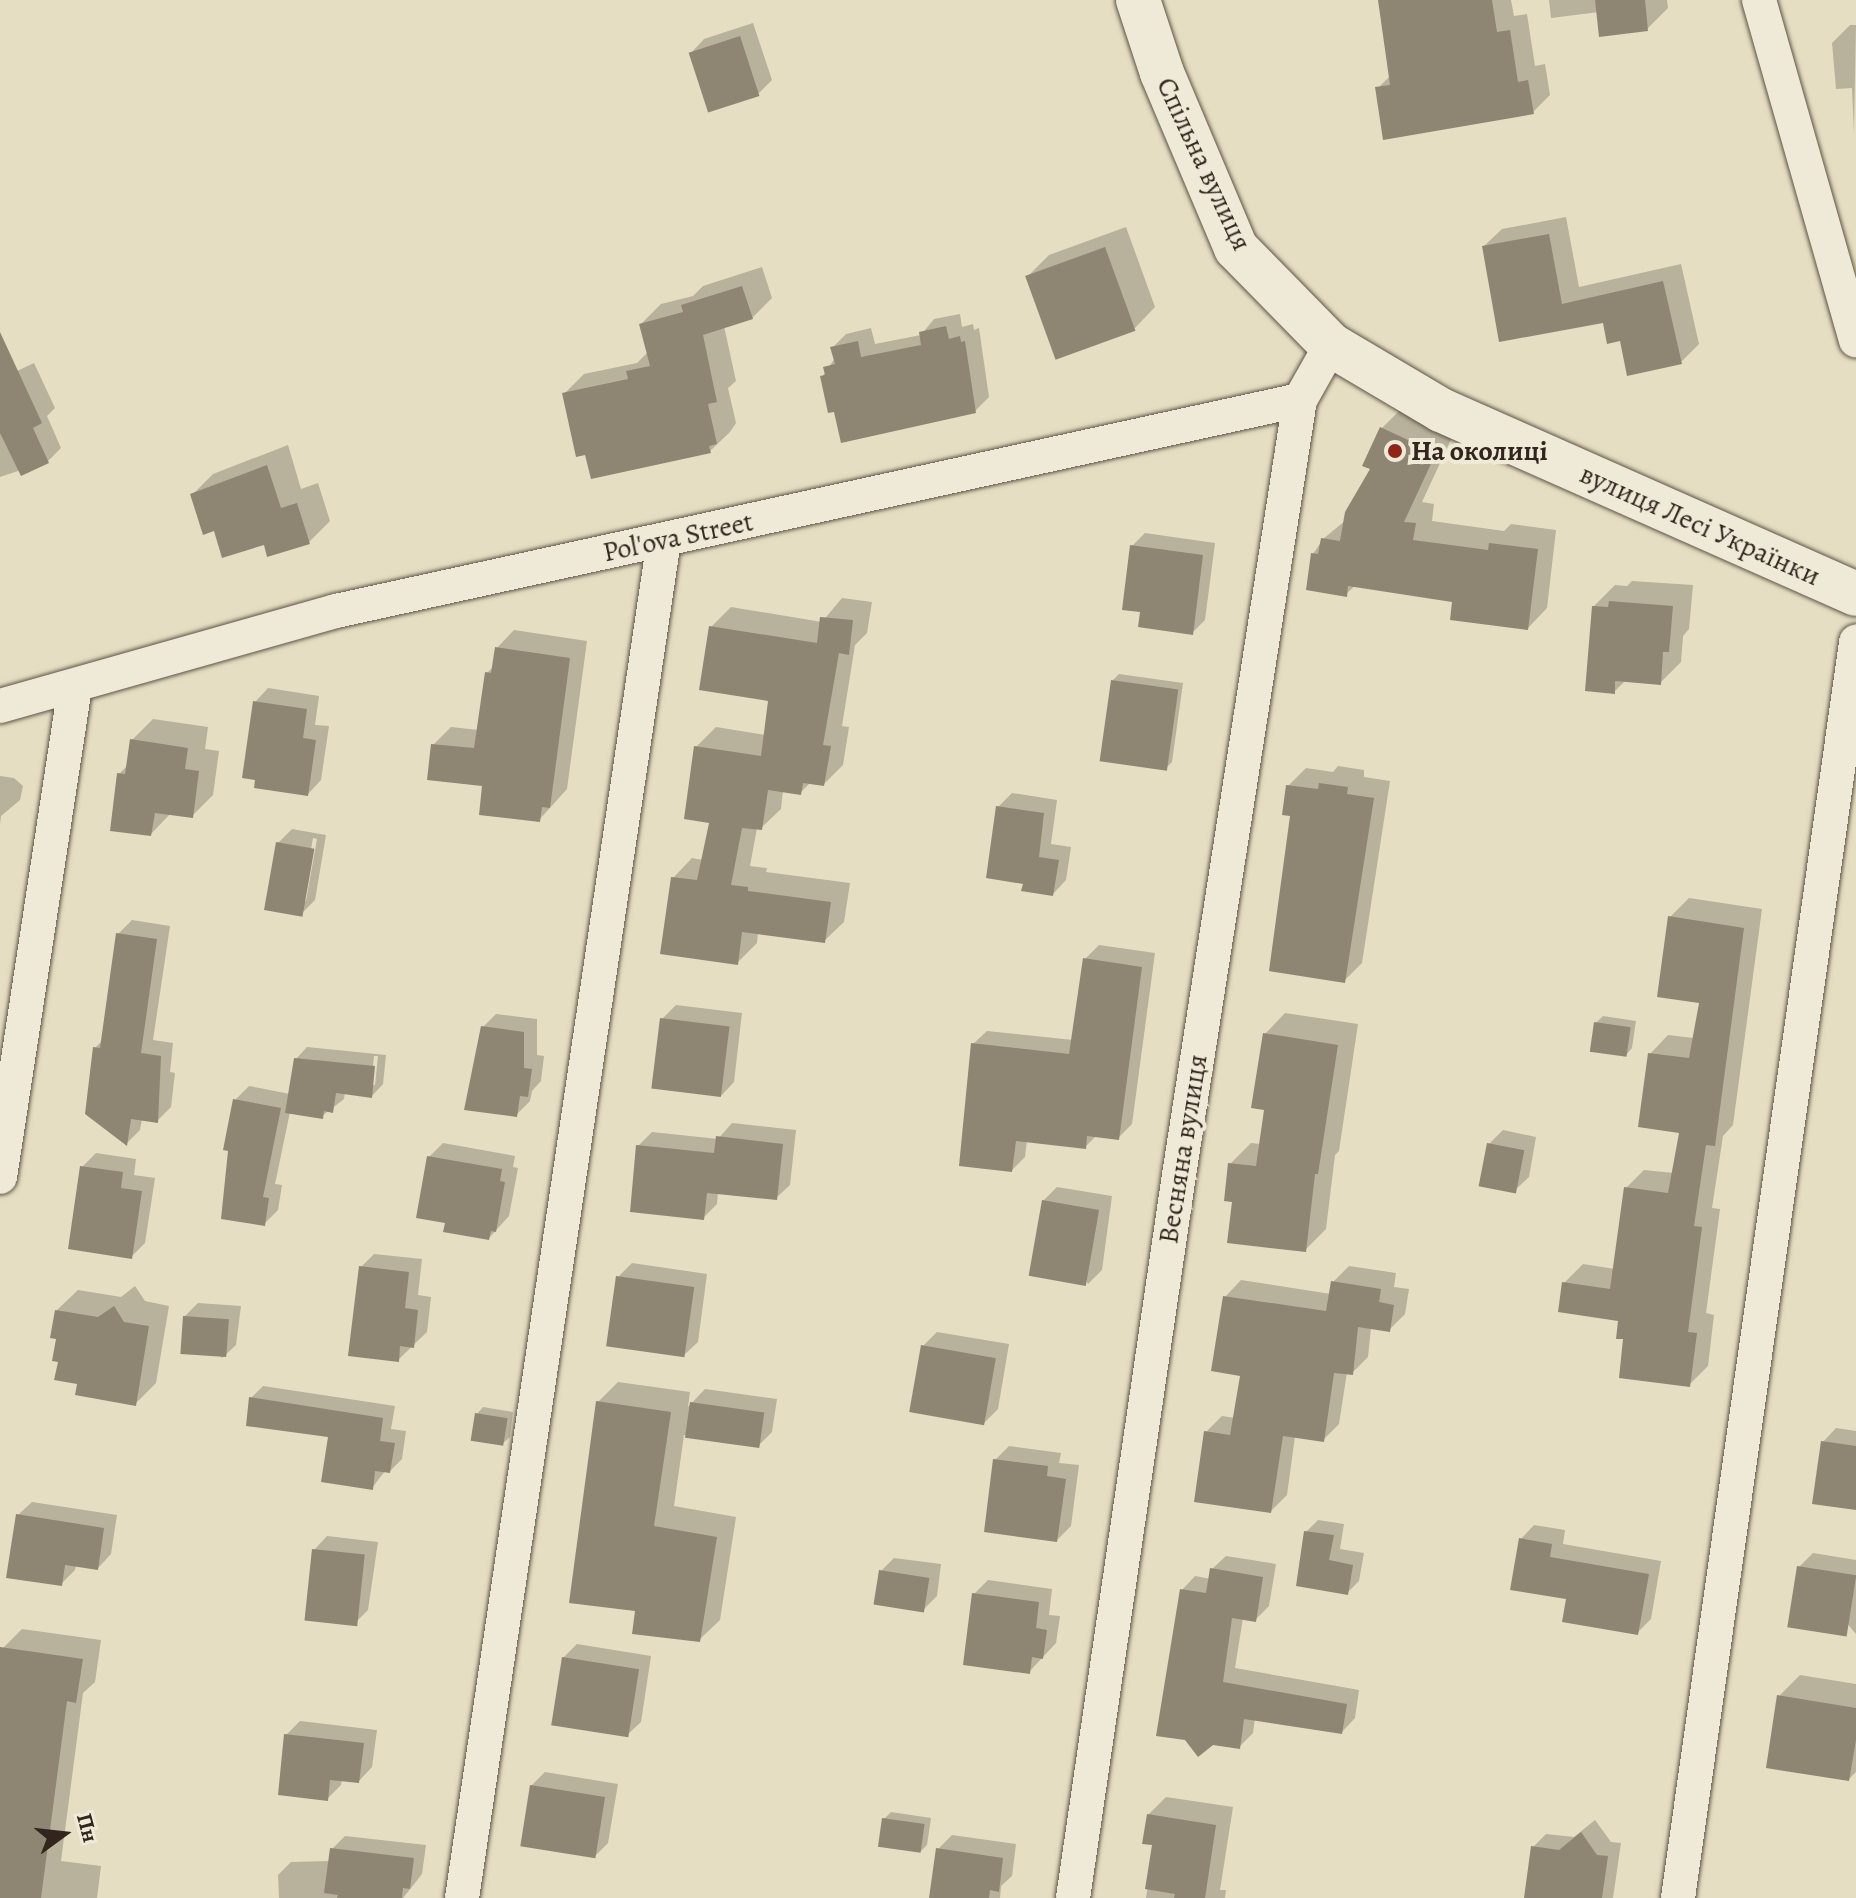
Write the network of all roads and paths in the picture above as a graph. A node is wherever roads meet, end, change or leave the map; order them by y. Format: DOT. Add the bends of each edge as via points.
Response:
graph roads {
  1 [pos="1138,0"];
  2 [pos="1759,0"];
  3 [pos="1856,340"];
  4 [pos="1331,345"];
  5 [pos="1300,400"];
  6 [pos="664,540"];
  7 [pos="1856,594"];
  8 [pos="1856,642"];
  9 [pos="75,687"];
  10 [pos="0,706"];
  11 [pos="0,1177"];
  12 [pos="462,1898"];
  13 [pos="1073,1898"];
  14 [pos="1678,1898"];
  1 -- 4 [label="street, Спільна вулиця" via="1162,73 1236,248"];
  2 -- 3 [label="street"];
  4 -- 5 [label="street"];
  4 -- 7 [label="street, вулиця Лесі Українки" via="1441,410"];
  5 -- 6 [label="street, Polʹova Street"];
  5 -- 13 [label="street, Весняна вулиця"];
  6 -- 9 [label="street, Polʹova Street" via="336,611"];
  6 -- 12 [label="street"];
  8 -- 14 [label="street"];
  9 -- 10 [label="street, Polʹova Street"];
  9 -- 11 [label="street"];
}
